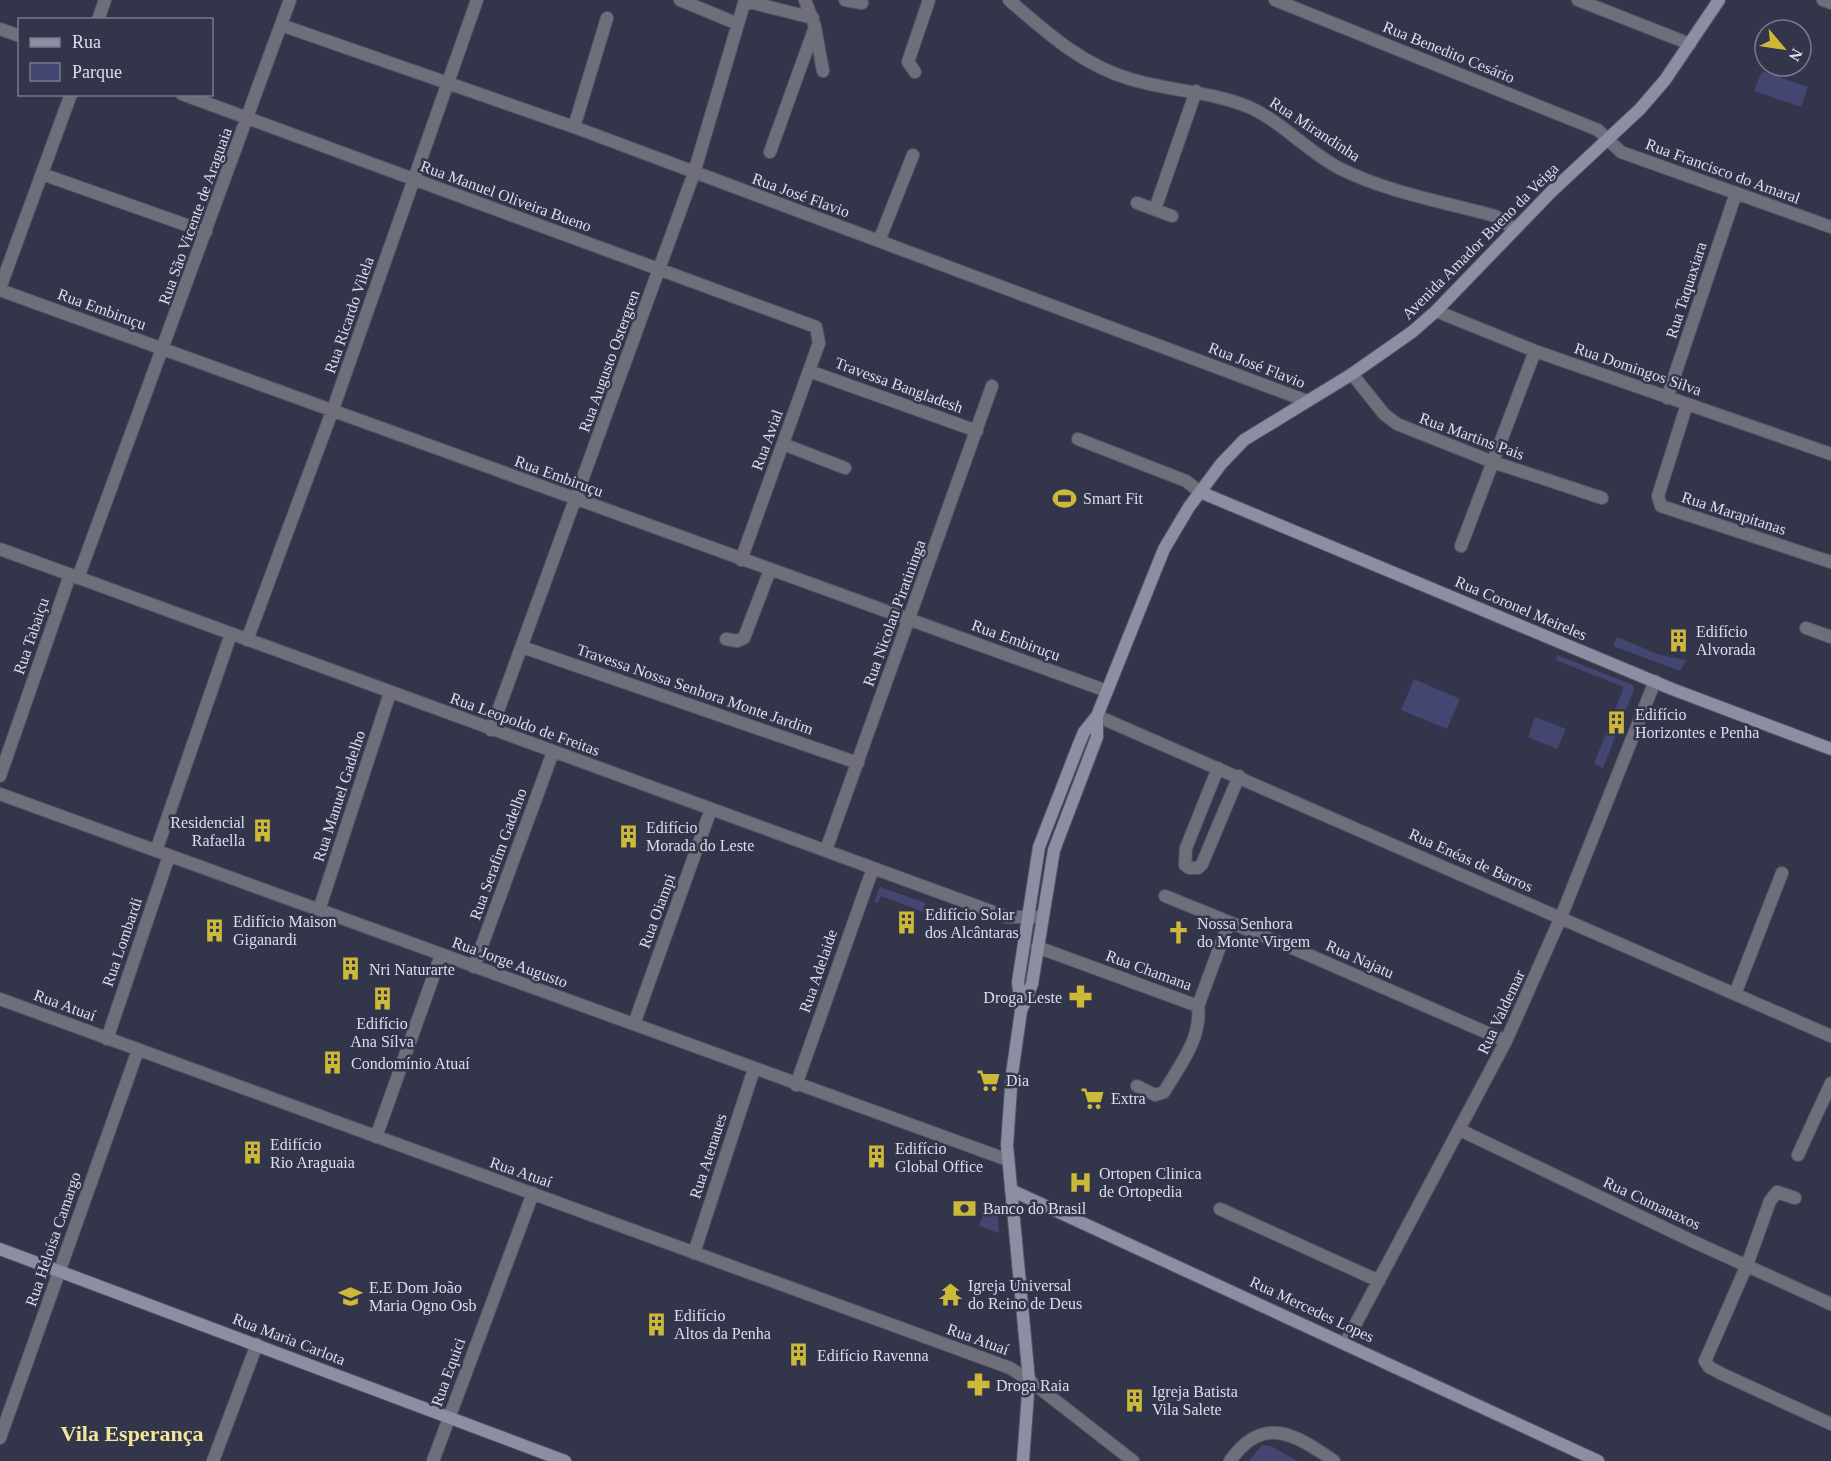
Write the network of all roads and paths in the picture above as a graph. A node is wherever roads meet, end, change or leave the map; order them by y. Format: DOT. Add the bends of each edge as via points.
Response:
graph roads {
  1 [pos="105,0"];
  2 [pos="290,0"];
  3 [pos="477,0"];
  4 [pos="680,0"];
  5 [pos="745,0"];
  6 [pos="806,0"];
  7 [pos="845,0"];
  8 [pos="930,0"];
  9 [pos="1009,0"];
  10 [pos="1275,0"];
  11 [pos="1578,0"];
  12 [pos="1719,0"];
  13 [pos="1823,0"];
  14 [pos="862,3"];
  15 [pos="1831,3"];
  16 [pos="99,18"];
  17 [pos="607,18"];
  18 [pos="814,22"];
  19 [pos="738,24"];
  20 [pos="281,25"];
  21 [pos="0,29"];
  22 [pos="18,35"];
  23 [pos="1690,44"];
  24 [pos="823,70"];
  25 [pos="915,72"];
  26 [pos="448,81"];
  27 [pos="1196,91"];
  28 [pos="70,96"];
  29 [pos="187,96"];
  30 [pos="248,119"];
  31 [pos="574,127"];
  32 [pos="1608,139"];
  33 [pos="770,152"];
  34 [pos="913,155"];
  35 [pos="694,173"];
  36 [pos="42,174"];
  37 [pos="414,180"];
  38 [pos="1736,193"];
  39 [pos="1137,203"];
  40 [pos="1155,209"];
  41 [pos="1172,216"];
  42 [pos="1831,227"];
  43 [pos="1514,229"];
  44 [pos="206,232"];
  45 [pos="879,241"];
  46 [pos="660,269"];
  47 [pos="0,289"];
  48 [pos="1436,311"];
  49 [pos="818,330"];
  50 [pos="164,348"];
  51 [pos="1535,351"];
  52 [pos="809,371"];
  53 [pos="1352,374"];
  54 [pos="992,386"];
  55 [pos="1667,398"];
  56 [pos="1308,401"];
  57 [pos="1687,404"];
  58 [pos="333,409"];
  59 [pos="977,431"];
  60 [pos="1078,439"];
  61 [pos="783,444"];
  62 [pos="1831,454"];
  63 [pos="1493,462"];
  64 [pos="845,468"];
  65 [pos="1200,492"];
  66 [pos="1602,498"];
  67 [pos="576,500"];
  68 [pos="1461,546"];
  69 [pos="0,549"];
  70 [pos="741,560"];
  71 [pos="1831,562"];
  72 [pos="770,570"];
  73 [pos="74,577"];
  74 [pos="910,619"];
  75 [pos="1806,628"];
  76 [pos="231,634"];
  77 [pos="1831,637"];
  78 [pos="726,639"];
  79 [pos="247,640"];
  80 [pos="522,647"];
  81 [pos="1655,681"];
  82 [pos="1107,691"];
  83 [pos="390,693"];
  84 [pos="1098,716"];
  85 [pos="491,729"];
  86 [pos="1831,749"];
  87 [pos="553,752"];
  88 [pos="858,763"];
  89 [pos="1218,768"];
  90 [pos="1239,776"];
  91 [pos="0,777"];
  92 [pos="0,794"];
  93 [pos="711,809"];
  94 [pos="826,850"];
  95 [pos="156,851"];
  96 [pos="169,856"];
  97 [pos="873,868"];
  98 [pos="1782,873"];
  99 [pos="1165,896"];
  100 [pos="319,910"];
  101 [pos="1561,917"];
  102 [pos="1042,918"];
  103 [pos="1027,919"];
  104 [pos="1229,922"];
  105 [pos="1037,947"];
  106 [pos="441,955"];
  107 [pos="474,967"];
  108 [pos="1735,994"];
  109 [pos="0,999"];
  110 [pos="1198,1006"];
  111 [pos="1021,1011"];
  112 [pos="634,1024"];
  113 [pos="1831,1036"];
  114 [pos="107,1039"];
  115 [pos="1506,1041"];
  116 [pos="138,1050"];
  117 [pos="754,1070"];
  118 [pos="1831,1083"];
  119 [pos="796,1085"];
  120 [pos="1137,1086"];
  121 [pos="1460,1130"];
  122 [pos="376,1137"];
  123 [pos="1798,1155"];
  124 [pos="1008,1160"];
  125 [pos="1011,1190"];
  126 [pos="533,1193"];
  127 [pos="1795,1198"];
  128 [pos="1220,1209"];
  129 [pos="0,1249"];
  130 [pos="694,1253"];
  131 [pos="1747,1265"];
  132 [pos="59,1272"];
  133 [pos="1379,1281"];
  134 [pos="1831,1304"];
  135 [pos="1346,1342"];
  136 [pos="257,1344"];
  137 [pos="1029,1380"];
  138 [pos="449,1419"];
  139 [pos="1831,1424"];
  140 [pos="0,1438"];
  141 [pos="213,1461"];
  142 [pos="433,1461"];
  143 [pos="565,1461"];
  144 [pos="1023,1461"];
  145 [pos="1133,1461"];
  146 [pos="1230,1461"];
  147 [pos="1334,1461"];
  148 [pos="1599,1461"];
  1 -- 16 [label="street"];
  2 -- 20 [label="street, Rua São Vicente de Araguaia"];
  3 -- 26 [label="street, Rua Ricardo Vilela"];
  4 -- 19 [label="street"];
  5 -- 18 [label="street"];
  5 -- 19 [label="street, Rua Augusto Ostergren"];
  6 -- 18 [label="street"];
  7 -- 14 [label="street"];
  8 -- 25 [label="street" via="908,62"];
  9 -- 27 [label="street, Rua Mirandinha" via="1082,59 1101,69"];
  10 -- 32 [label="street, Rua Benedito Cesário" via="1598,130"];
  11 -- 23 [label="street"];
  12 -- 23 [label="main road, Avenida Amador Bueno da Veiga"];
  13 -- 15 [label="street"];
  17 -- 31 [label="street"];
  18 -- 24 [label="street"];
  18 -- 33 [label="street"];
  19 -- 35 [label="street, Rua Augusto Ostergren"];
  20 -- 26 [label="street, Rua José Flavio"];
  20 -- 30 [label="street, Rua São Vicente de Araguaia"];
  21 -- 22 [label="street"];
  23 -- 32 [label="main road, Avenida Amador Bueno da Veiga" via="1640,109"];
  26 -- 31 [label="street, Rua José Flavio"];
  26 -- 37 [label="street, Rua Ricardo Vilela"];
  27 -- 40 [label="street"];
  27 -- 43 [label="street, Rua Mirandinha" via="1252,109 1356,176 1495,216"];
  28 -- 36 [label="street"];
  29 -- 30 [label="street, Rua Manuel Oliveira Bueno"];
  30 -- 37 [label="street, Rua Manuel Oliveira Bueno"];
  30 -- 44 [label="street, Rua São Vicente de Araguaia"];
  31 -- 35 [label="street, Rua José Flavio"];
  32 -- 38 [label="street, Rua Francisco do Amaral" via="1621,152"];
  32 -- 43 [label="main road, Avenida Amador Bueno da Veiga"];
  34 -- 45 [label="street"];
  35 -- 45 [label="street, Rua José Flavio"];
  35 -- 46 [label="street, Rua Augusto Ostergren"];
  36 -- 44 [label="street"];
  36 -- 47 [label="street"];
  37 -- 46 [label="street, Rua Manuel Oliveira Bueno"];
  37 -- 58 [label="street, Rua Ricardo Vilela"];
  38 -- 42 [label="street, Rua Francisco do Amaral"];
  38 -- 55 [label="street, Rua Taquaxiara"];
  39 -- 40 [label="street"];
  40 -- 41 [label="street"];
  43 -- 48 [label="main road, Avenida Amador Bueno da Veiga"];
  44 -- 50 [label="street, Rua São Vicente de Araguaia"];
  45 -- 56 [label="street, Rua José Flavio"];
  46 -- 49 [label="street, Rua Manuel Oliveira Bueno"];
  46 -- 67 [label="street, Rua Augusto Ostergren"];
  47 -- 50 [label="street, Rua Embiruçu"];
  48 -- 51 [label="street, Rua Domingos Silva"];
  48 -- 53 [label="main road, Avenida Amador Bueno da Veiga"];
  49 -- 52 [label="street, Rua Avial" via="819,343"];
  50 -- 58 [label="street, Rua Embiruçu"];
  50 -- 73 [label="street, Rua São Vicente de Araguaia"];
  51 -- 55 [label="street, Rua Domingos Silva"];
  51 -- 63 [label="street"];
  52 -- 59 [label="street, Travessa Bangladesh"];
  52 -- 61 [label="street, Rua Avial"];
  53 -- 56 [label="main road, Avenida Amador Bueno da Veiga"];
  53 -- 63 [label="street, Rua Martins Pais" via="1397,424"];
  54 -- 59 [label="street, Rua Nicolau Piratininga"];
  55 -- 57 [label="street, Rua Domingos Silva"];
  56 -- 65 [label="main road, Avenida Amador Bueno da Veiga" via="1244,440"];
  57 -- 62 [label="street, Rua Domingos Silva"];
  57 -- 71 [label="street, Rua Marapitanas" via="1658,496 1661,506"];
  58 -- 67 [label="street, Rua Embiruçu"];
  58 -- 79 [label="street, Rua Ricardo Vilela"];
  59 -- 74 [label="street, Rua Nicolau Piratininga"];
  60 -- 65 [label="street" via="1186,481"];
  61 -- 64 [label="street"];
  61 -- 70 [label="street, Rua Avial"];
  63 -- 66 [label="street, Rua Martins Pais"];
  63 -- 68 [label="street"];
  65 -- 81 [label="main road, Rua Coronel Meireles"];
  65 -- 82 [label="main road, Avenida Amador Bueno da Veiga" via="1164,549"];
  67 -- 70 [label="street, Rua Embiruçu"];
  67 -- 80 [label="street, Rua Augusto Ostergren"];
  69 -- 73 [label="street, Rua Leopoldo de Freitas"];
  70 -- 72 [label="street, Rua Embiruçu"];
  72 -- 74 [label="street, Rua Embiruçu"];
  72 -- 78 [label="street" via="744,638"];
  73 -- 76 [label="street, Rua Leopoldo de Freitas"];
  73 -- 91 [label="street, Rua Tabaiçu"];
  74 -- 82 [label="street, Rua Embiruçu"];
  74 -- 88 [label="street, Rua Nicolau Piratininga"];
  75 -- 77 [label="street"];
  76 -- 79 [label="street, Rua Leopoldo de Freitas"];
  76 -- 95 [label="street"];
  79 -- 83 [label="street, Rua Leopoldo de Freitas"];
  80 -- 85 [label="street, Rua Augusto Ostergren"];
  80 -- 88 [label="street, Travessa Nossa Senhora Monte Jardim"];
  81 -- 86 [label="main road, Rua Coronel Meireles"];
  81 -- 101 [label="street, Rua Valdemar"];
  82 -- 84 [label="main road, Avenida Amador Bueno da Veiga"];
  83 -- 85 [label="street, Rua Leopoldo de Freitas"];
  83 -- 100 [label="street, Rua Manuel Gadelho"];
  84 -- 89 [label="street, Rua Enéas de Barros"];
  84 -- 102 [label="main road, Avenida Amador Bueno da Veiga" via="1097,737 1054,850"];
  84 -- 103 [label="main road, Avenida Amador Bueno da Veiga" via="1084,732 1047,822 1035,864"];
  85 -- 87 [label="street, Rua Leopoldo de Freitas"];
  87 -- 93 [label="street, Rua Leopoldo de Freitas"];
  87 -- 107 [label="street, Rua Serafim Gadelho"];
  88 -- 94 [label="street, Rua Nicolau Piratininga"];
  89 -- 90 [label="street, Rua Enéas de Barros"];
  89 -- 90 [label="street" via="1186,848 1185,865 1189,868 1202,864"];
  90 -- 101 [label="street, Rua Enéas de Barros"];
  92 -- 95 [label="street, Rua Jorge Augusto"];
  93 -- 94 [label="street, Rua Leopoldo de Freitas"];
  93 -- 112 [label="street, Rua Oiampi"];
  94 -- 97 [label="street, Rua Leopoldo de Freitas"];
  95 -- 96 [label="street, Rua Jorge Augusto"];
  96 -- 100 [label="street, Rua Jorge Augusto"];
  96 -- 114 [label="street, Rua Lombardi"];
  97 -- 103 [label="street, Rua Leopoldo de Freitas" via="1006,917"];
  97 -- 119 [label="street, Rua Adelaide"];
  98 -- 108 [label="street"];
  99 -- 104 [label="street, Rua Najatu"];
  100 -- 106 [label="street, Rua Jorge Augusto"];
  101 -- 108 [label="street, Rua Enéas de Barros"];
  101 -- 115 [label="street, Rua Valdemar"];
  102 -- 103 [label="street, Rua Leopoldo de Freitas"];
  102 -- 105 [label="main road, Avenida Amador Bueno da Veiga"];
  103 -- 111 [label="main road, Avenida Amador Bueno da Veiga" via="1018,981"];
  104 -- 110 [label="street"];
  104 -- 115 [label="street, Rua Najatu"];
  105 -- 110 [label="street, Rua Chamana"];
  105 -- 111 [label="main road, Avenida Amador Bueno da Veiga" via="1032,984"];
  106 -- 107 [label="street, Rua Jorge Augusto"];
  106 -- 122 [label="street"];
  107 -- 112 [label="street, Rua Jorge Augusto"];
  108 -- 113 [label="street, Rua Enéas de Barros"];
  109 -- 114 [label="street, Rua Atuaí"];
  110 -- 120 [label="street, Rua Chamana" via="1197,1033 1164,1092 1155,1095"];
  111 -- 124 [label="main road, Avenida Amador Bueno da Veiga" via="1012,1074"];
  112 -- 117 [label="street, Rua Jorge Augusto"];
  114 -- 116 [label="street, Rua Atuaí"];
  115 -- 121 [label="street, Rua Valdemar"];
  116 -- 122 [label="street, Rua Atuaí"];
  116 -- 132 [label="street, Rua Heloísa Camargo"];
  117 -- 119 [label="street, Rua Jorge Augusto"];
  117 -- 130 [label="street, Rua Atenaues"];
  118 -- 123 [label="street"];
  119 -- 124 [label="street, Rua Jorge Augusto"];
  121 -- 131 [label="street, Rua Cumanaxos"];
  121 -- 133 [label="street, Rua Valdemar"];
  122 -- 126 [label="street, Rua Atuaí"];
  124 -- 125 [label="main road, Avenida Amador Bueno da Veiga"];
  125 -- 135 [label="main road, Rua Mercedes Lopes"];
  125 -- 137 [label="main road, Avenida Amador Bueno da Veiga"];
  126 -- 130 [label="street, Rua Atuaí"];
  126 -- 138 [label="street, Rua Equici"];
  127 -- 131 [label="street" via="1782,1192 1774,1196"];
  128 -- 133 [label="street"];
  129 -- 132 [label="main road, Rua Maria Carlota"];
  130 -- 137 [label="street, Rua Atuaí" via="1010,1368"];
  131 -- 134 [label="street, Rua Cumanaxos"];
  131 -- 139 [label="street" via="1705,1357 1706,1364"];
  132 -- 136 [label="main road, Rua Maria Carlota"];
  132 -- 140 [label="street, Rua Heloísa Camargo"];
  133 -- 135 [label="street, Rua Valdemar"];
  135 -- 148 [label="main road, Rua Mercedes Lopes"];
  136 -- 138 [label="main road, Rua Maria Carlota"];
  136 -- 141 [label="street"];
  137 -- 144 [label="main road, Avenida Amador Bueno da Veiga"];
  137 -- 145 [label="street, Rua Atuaí"];
  138 -- 142 [label="street, Rua Equici"];
  138 -- 143 [label="main road, Rua Maria Carlota"];
  146 -- 147 [label="street" via="1253,1436 1268,1432 1284,1433"];
}
